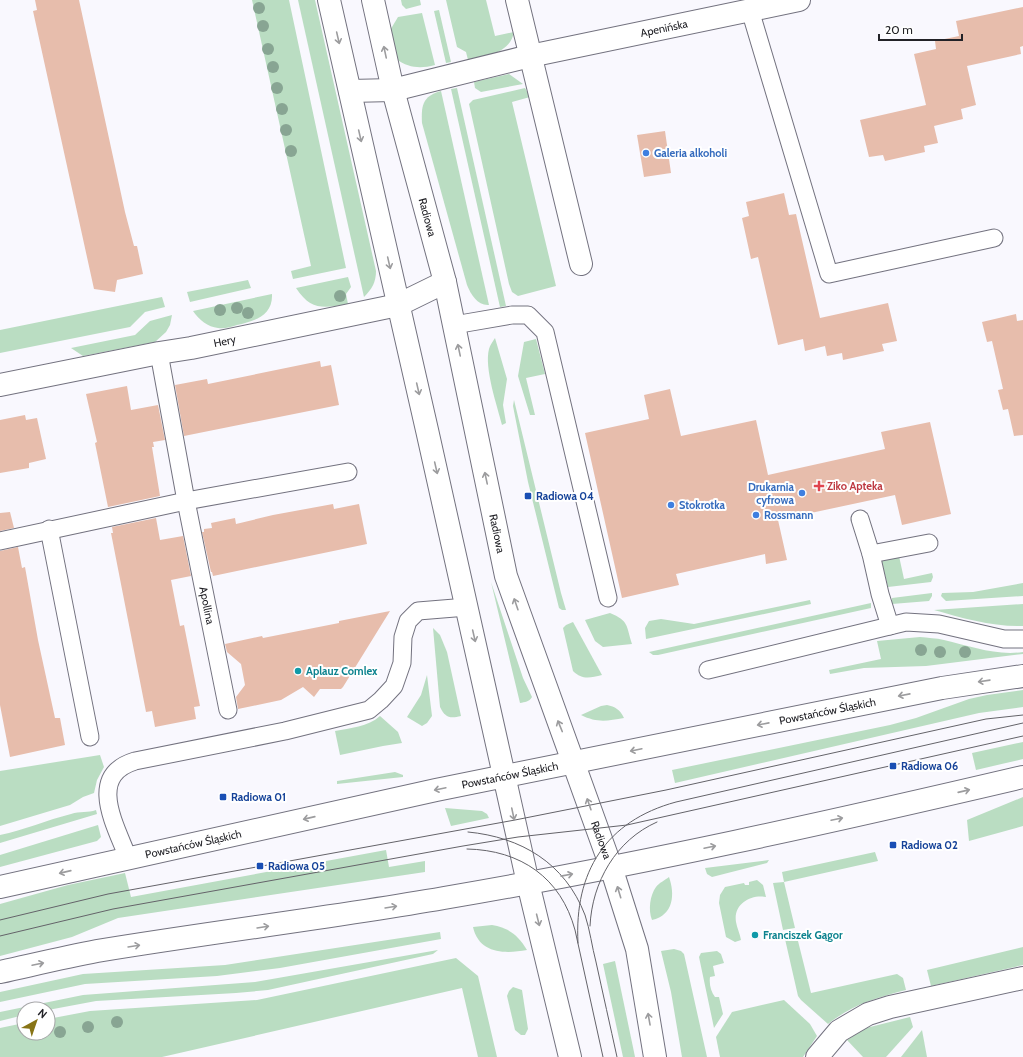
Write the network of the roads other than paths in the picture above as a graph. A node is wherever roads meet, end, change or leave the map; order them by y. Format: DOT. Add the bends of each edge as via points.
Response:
graph roads {
  1 [pos="329,0"];
  2 [pos="373,0"];
  3 [pos="517,0"];
  4 [pos="799,0"];
  5 [pos="750,10"];
  6 [pos="530,56"];
  7 [pos="393,90"];
  8 [pos="350,91"];
  9 [pos="994,238"];
  10 [pos="581,264"];
  11 [pos="445,282"];
  12 [pos="398,305"];
  13 [pos="454,326"];
  14 [pos="159,353"];
  15 [pos="0,384"];
  16 [pos="348,472"];
  17 [pos="186,501"];
  18 [pos="860,519"];
  19 [pos="49,529"];
  20 [pos="0,540"];
  21 [pos="929,543"];
  22 [pos="871,554"];
  23 [pos="608,598"];
  24 [pos="467,607"];
  25 [pos="890,626"];
  26 [pos="1023,639"];
  27 [pos="708,670"];
  28 [pos="1023,676"];
  29 [pos="228,710"];
  30 [pos="90,737"];
  31 [pos="574,762"];
  32 [pos="505,776"];
  33 [pos="1023,777"];
  34 [pos="128,858"];
  35 [pos="611,867"];
  36 [pos="528,883"];
  37 [pos="0,887"];
  38 [pos="0,972"];
  39 [pos="1023,978"];
  40 [pos="570,1057"];
  41 [pos="655,1057"];
  42 [pos="817,1057"];
  1 -- 8 [label="main road, one-way"];
  7 -- 2 [label="main road, Radiowa, one-way"];
  3 -- 6 [label="main road"];
  4 -- 5 [label="main road, Apenińska"];
  5 -- 6 [label="main road, Apenińska"];
  5 -- 9 [label="lane" via="829,274"];
  6 -- 7 [label="main road, Apenińska"];
  6 -- 10 [label="main road"];
  7 -- 8 [label="main road, Apenińska"];
  7 -- 11 [label="main road, Radiowa"];
  8 -- 12 [label="main road, one-way"];
  11 -- 12 [label="main road, Hery"];
  11 -- 13 [label="main road, Radiowa"];
  12 -- 14 [label="main road, Hery"];
  12 -- 24 [label="main road, one-way"];
  13 -- 23 [label="lane" via="512,315 528,315 544,332"];
  31 -- 13 [label="main road, Radiowa, one-way" via="506,576"];
  14 -- 15 [label="main road, Hery"];
  14 -- 17 [label="lane, Apollina"];
  16 -- 17 [label="lane"];
  17 -- 19 [label="lane"];
  17 -- 29 [label="lane, Apollina"];
  18 -- 22 [label="lane"];
  19 -- 20 [label="lane"];
  19 -- 30 [label="lane"];
  21 -- 22 [label="lane"];
  22 -- 25 [label="lane"];
  24 -- 32 [label="main road, one-way"];
  24 -- 34 [label="lane" via="418,611 408,621 402,663 394,686 369,710 285,731 135,761 119,769 109,782 108,799"];
  25 -- 26 [label="lane" via="906,622 939,624 1004,639"];
  25 -- 27 [label="lane"];
  28 -- 31 [label="main road, Powstańców Śląskich, one-way" via="942,688"];
  31 -- 32 [label="main road, Powstańców Śląskich"];
  35 -- 31 [label="main road, Radiowa, one-way"];
  32 -- 34 [label="main road, Powstańców Śląskich, one-way"];
  32 -- 36 [label="main road, one-way"];
  35 -- 33 [label="main road, one-way"];
  34 -- 37 [label="main road, Powstańców Śląskich, one-way"];
  36 -- 35 [label="main road, one-way"];
  41 -- 35 [label="main road, Radiowa, one-way" via="637,949"];
  38 -- 36 [label="main road, one-way" via="96,952 417,903"];
  36 -- 40 [label="main road, one-way"];
  39 -- 42 [label="main road" via="868,1014 839,1031"];
}
